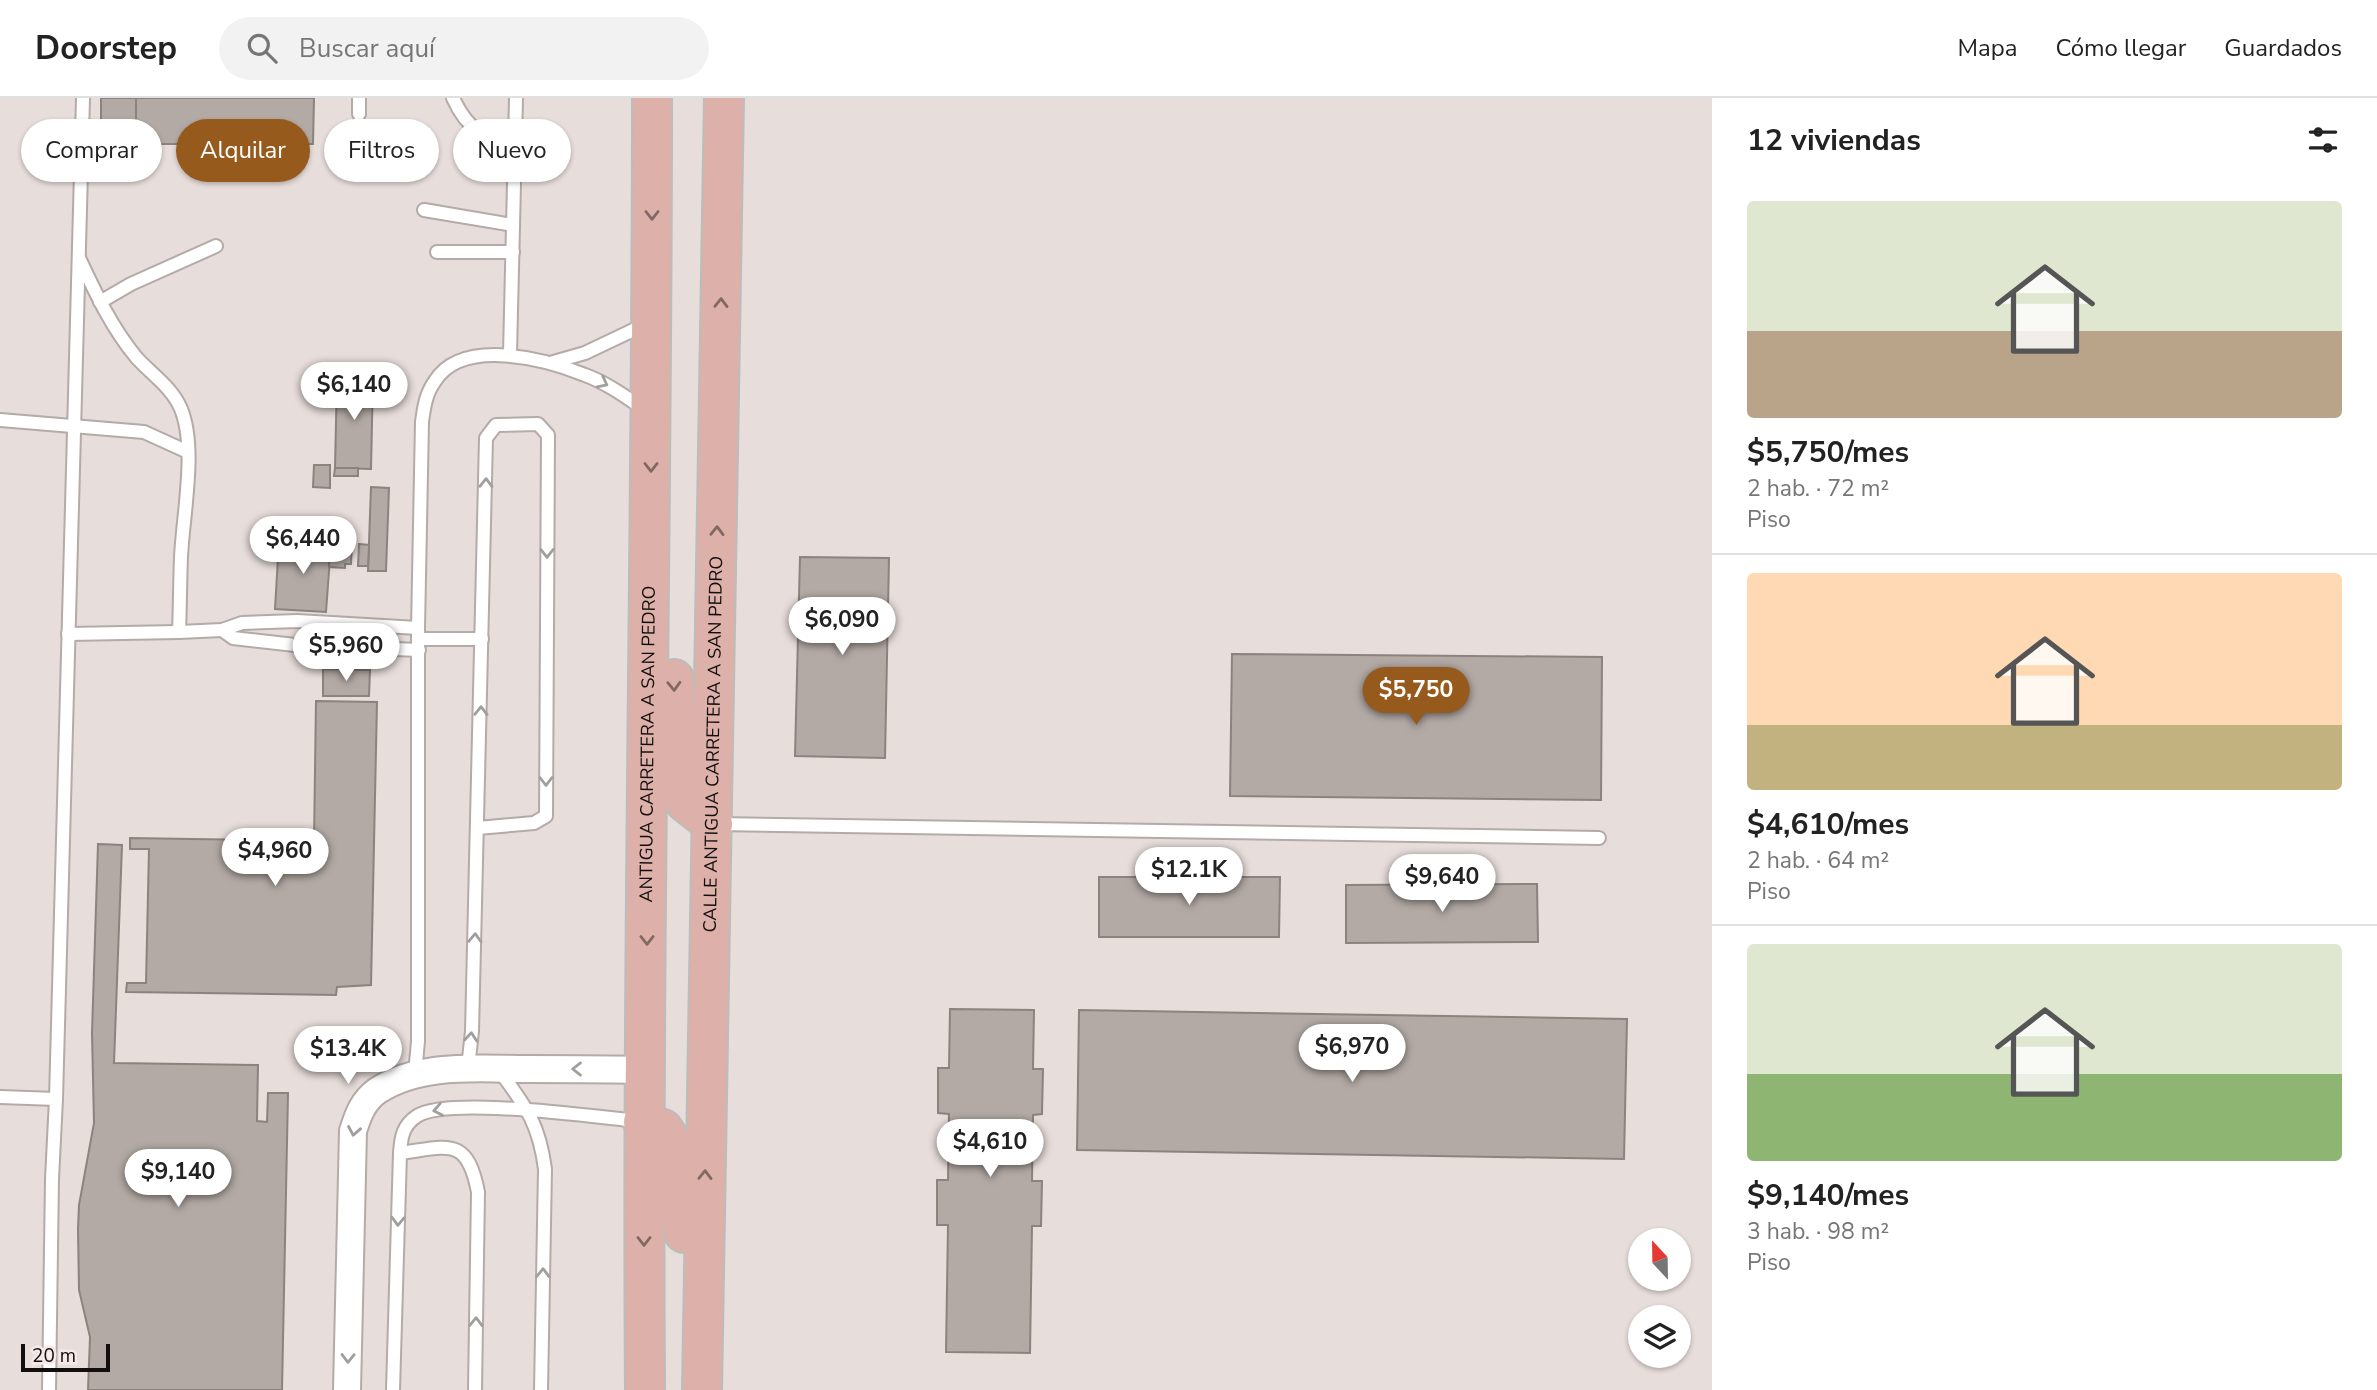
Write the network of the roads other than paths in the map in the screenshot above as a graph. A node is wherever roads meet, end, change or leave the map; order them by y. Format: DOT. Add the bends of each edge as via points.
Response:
graph roads {
  1 [pos="83,98"];
  2 [pos="359,98"];
  3 [pos="453,98"];
  4 [pos="516,98"];
  5 [pos="652,98"];
  6 [pos="724,98"];
  7 [pos="359,114"];
  8 [pos="465,119"];
  9 [pos="516,119"];
  10 [pos="514,182"];
  11 [pos="424,210"];
  12 [pos="513,225"];
  13 [pos="216,246"];
  14 [pos="437,252"];
  15 [pos="513,252"];
  16 [pos="79,256"];
  17 [pos="100,302"];
  18 [pos="652,320"];
  19 [pos="510,354"];
  20 [pos="549,363"];
  21 [pos="651,415"];
  22 [pos="0,420"];
  23 [pos="74,428"];
  24 [pos="188,452"];
  25 [pos="650,573"];
  26 [pos="222,630"];
  27 [pos="179,632"];
  28 [pos="68,634"];
  29 [pos="418,639"];
  30 [pos="482,639"];
  31 [pos="713,824"];
  32 [pos="478,828"];
  33 [pos="1599,838"];
  34 [pos="468,1068"];
  35 [pos="498,1069"];
  36 [pos="646,1070"];
  37 [pos="415,1074"];
  38 [pos="0,1097"];
  39 [pos="56,1099"];
  40 [pos="529,1111"];
  41 [pos="643,1122"];
  42 [pos="400,1153"];
  43 [pos="702,1310"];
  44 [pos="49,1390"];
  45 [pos="347,1390"];
  46 [pos="393,1390"];
  47 [pos="475,1390"];
  48 [pos="541,1390"];
  49 [pos="645,1390"];
  50 [pos="702,1390"];
  1 -- 16 [label="lane"];
  2 -- 7 [label="lane"];
  3 -- 8 [label="lane"];
  4 -- 9 [label="lane"];
  5 -- 18 [label="main road, ANTIGUA CARRETERA A SAN PEDRO, one-way"];
  31 -- 6 [label="main road, CALLE ANTIGUA CARRETERA A SAN PEDRO, one-way"];
  10 -- 12 [label="lane"];
  11 -- 12 [label="lane"];
  12 -- 15 [label="lane"];
  13 -- 17 [label="lane"];
  14 -- 15 [label="lane"];
  15 -- 19 [label="lane"];
  16 -- 17 [label="lane"];
  16 -- 23 [label="lane"];
  17 -- 24 [label="lane" via="137,358 173,395 188,431"];
  18 -- 20 [label="lane" via="608,343"];
  18 -- 21 [label="main road, ANTIGUA CARRETERA A SAN PEDRO"];
  19 -- 20 [label="lane"];
  19 -- 29 [label="lane" via="460,360 435,380 425,401"];
  20 -- 21 [label="lane, one-way" via="620,392"];
  21 -- 25 [label="main road, ANTIGUA CARRETERA A SAN PEDRO, one-way"];
  22 -- 23 [label="lane"];
  23 -- 24 [label="lane" via="144,432"];
  23 -- 28 [label="lane"];
  24 -- 27 [label="lane"];
  25 -- 31 [label="main road, one-way" via="673,632 679,790 685,803"];
  25 -- 36 [label="main road, ANTIGUA CARRETERA A SAN PEDRO, one-way"];
  26 -- 27 [label="lane"];
  26 -- 29 [label="lane" via="242,623 297,621"];
  26 -- 29 [label="lane" via="233,638 295,645"];
  27 -- 28 [label="lane"];
  28 -- 39 [label="lane"];
  29 -- 30 [label="lane"];
  29 -- 37 [label="lane"];
  32 -- 30 [label="lane, one-way"];
  30 -- 32 [label="lane, one-way" via="486,438 496,425 538,424 548,435 546,816 534,823"];
  31 -- 33 [label="lane"];
  43 -- 31 [label="main road, CALLE ANTIGUA CARRETERA A SAN PEDRO, one-way"];
  34 -- 32 [label="lane, one-way"];
  34 -- 35 [label="street"];
  34 -- 37 [label="street"];
  36 -- 35 [label="street, one-way"];
  35 -- 40 [label="lane"];
  36 -- 41 [label="main road, ANTIGUA CARRETERA A SAN PEDRO"];
  37 -- 45 [label="street, one-way" via="367,1099 353,1131"];
  38 -- 39 [label="lane"];
  39 -- 44 [label="lane"];
  40 -- 41 [label="lane"];
  40 -- 42 [label="lane, one-way" via="441,1108 419,1115 401,1135"];
  48 -- 40 [label="lane, one-way" via="545,1169"];
  41 -- 43 [label="main road" via="663,1129 673,1145 687,1256"];
  41 -- 49 [label="main road, ANTIGUA CARRETERA A SAN PEDRO, one-way"];
  42 -- 46 [label="lane, one-way"];
  47 -- 42 [label="lane, one-way" via="478,1192 474,1169 456,1149"];
  43 -- 50 [label="main road, CALLE ANTIGUA CARRETERA A SAN PEDRO"];
}
